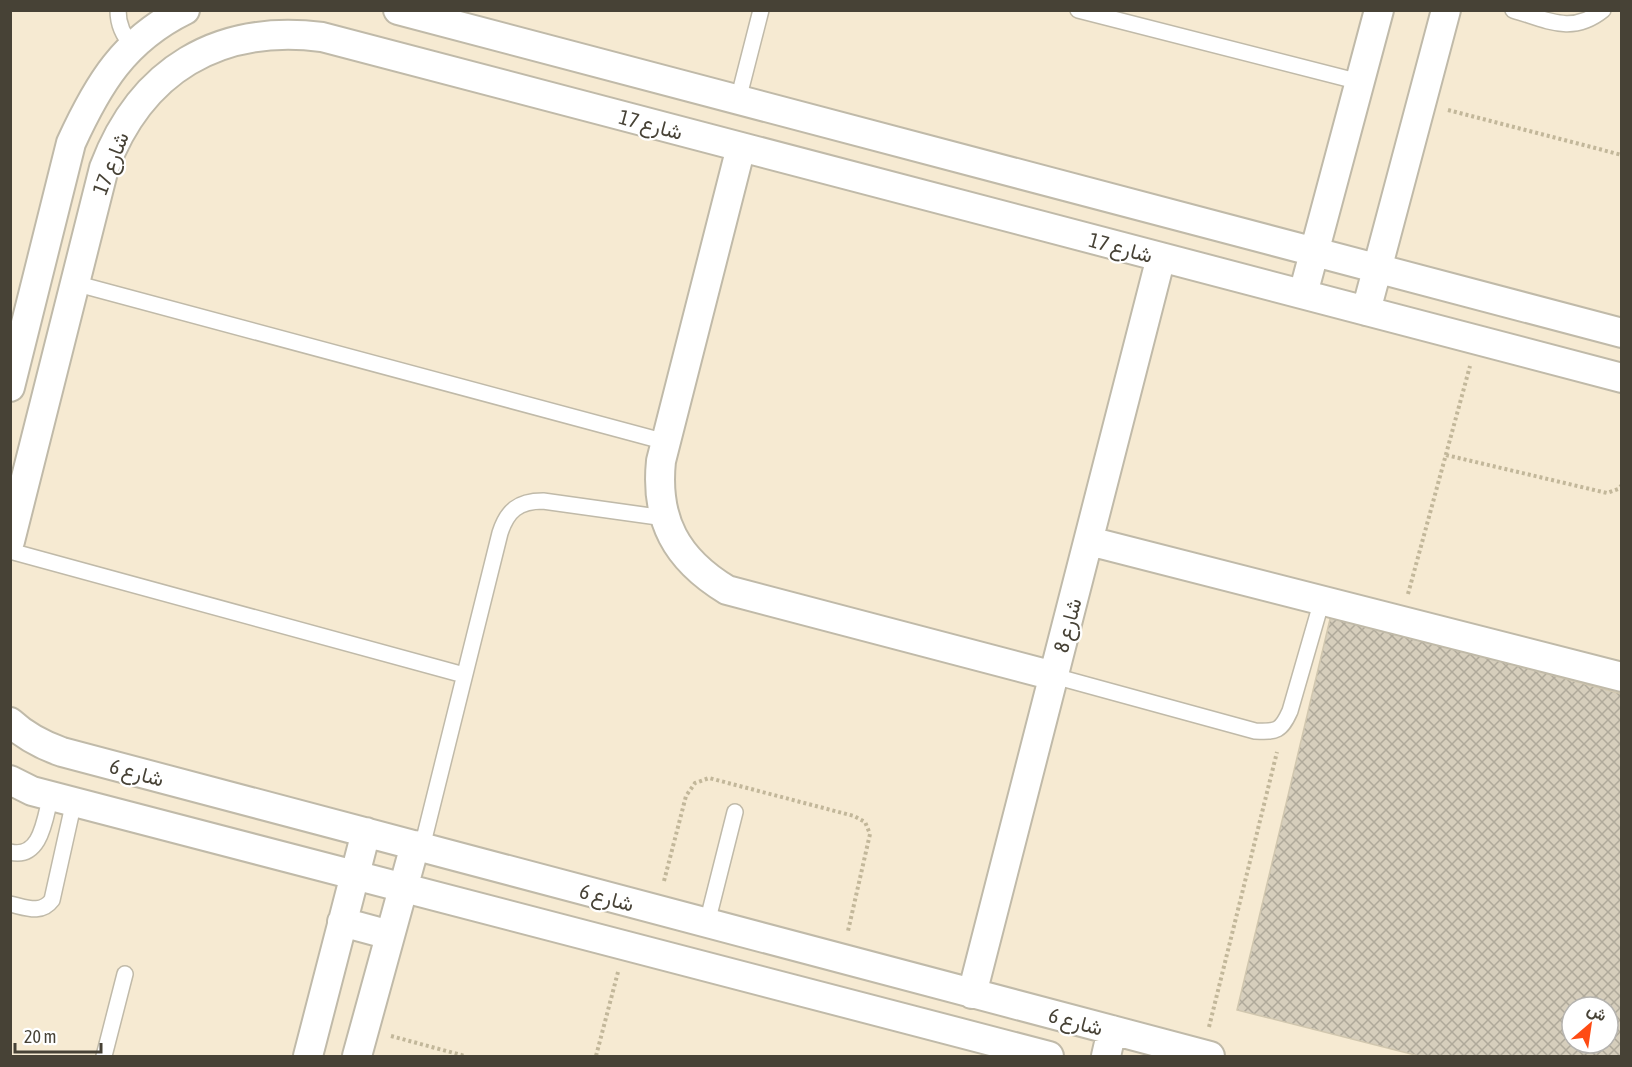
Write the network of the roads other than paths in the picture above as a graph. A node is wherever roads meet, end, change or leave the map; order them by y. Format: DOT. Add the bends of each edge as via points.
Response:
graph roads {
  1 [pos="118,10"];
  2 [pos="185,10"];
  3 [pos="398,10"];
  4 [pos="761,10"];
  5 [pos="1078,10"];
  6 [pos="1379,10"];
  7 [pos="1446,10"];
  8 [pos="1513,10"];
  9 [pos="1603,10"];
  10 [pos="133,46"];
  11 [pos="1360,82"];
  12 [pos="738,100"];
  13 [pos="741,147"];
  14 [pos="1314,252"];
  15 [pos="1161,257"];
  16 [pos="1377,268"];
  17 [pos="74,284"];
  18 [pos="1303,294"];
  19 [pos="1366,311"];
  20 [pos="20,312"];
  21 [pos="64,323"];
  22 [pos="1622,333"];
  23 [pos="12,378"];
  24 [pos="1622,378"];
  25 [pos="49,384"];
  26 [pos="666,442"];
  27 [pos="665,518"];
  28 [pos="10,541"];
  29 [pos="1089,541"];
  30 [pos="10,551"];
  31 [pos="1322,600"];
  32 [pos="464,675"];
  33 [pos="1054,676"];
  34 [pos="1622,677"];
  35 [pos="10,722"];
  36 [pos="10,780"];
  37 [pos="63,798"];
  38 [pos="735,812"];
  39 [pos="366,832"];
  40 [pos="418,846"];
  41 [pos="10,852"];
  42 [pos="354,875"];
  43 [pos="403,888"];
  44 [pos="10,904"];
  45 [pos="342,922"];
  46 [pos="707,923"];
  47 [pos="390,935"];
  48 [pos="125,974"];
  49 [pos="972,994"];
  50 [pos="1109,1043"];
  51 [pos="1206,1055"];
  52 [pos="104,1056"];
  53 [pos="308,1056"];
  54 [pos="357,1056"];
  55 [pos="1049,1056"];
  1 -- 10 [label="lane" via="120,29"];
  2 -- 10 [label="street, شارع 17"];
  3 -- 12 [label="street"];
  4 -- 12 [label="lane"];
  5 -- 11 [label="lane"];
  6 -- 11 [label="street"];
  7 -- 16 [label="street"];
  8 -- 9 [label="lane" via="1566,25 1586,21"];
  10 -- 20 [label="street, شارع 17" via="99,87 71,143"];
  11 -- 14 [label="street"];
  12 -- 14 [label="street"];
  13 -- 15 [label="street, شارع 17"];
  13 -- 17 [label="street, شارع 17" via="322,37 253,37 230,42 188,61 136,106 104,168"];
  13 -- 26 [label="street"];
  14 -- 16 [label="street"];
  14 -- 18 [label="street"];
  15 -- 18 [label="street, شارع 17"];
  15 -- 29 [label="street, شارع 8"];
  16 -- 19 [label="street"];
  16 -- 22 [label="street"];
  17 -- 21 [label="street, شارع 17"];
  17 -- 26 [label="lane"];
  18 -- 19 [label="street, شارع 17"];
  19 -- 24 [label="street, شارع 17"];
  20 -- 21 [label="street"];
  20 -- 23 [label="street, شارع 17"];
  21 -- 25 [label="street, شارع 17"];
  23 -- 25 [label="street"];
  25 -- 28 [label="street, شارع 17"];
  26 -- 27 [label="street" via="659,480"];
  27 -- 32 [label="lane" via="543,501 531,501 510,512 503,522"];
  27 -- 33 [label="street" via="682,553 727,590"];
  29 -- 31 [label="street"];
  29 -- 33 [label="street, شارع 8"];
  30 -- 32 [label="lane"];
  31 -- 33 [label="lane" via="1290,711 1283,724 1271,731 1255,731"];
  31 -- 34 [label="street"];
  32 -- 40 [label="lane"];
  33 -- 49 [label="street, شارع 8"];
  35 -- 39 [label="street, شارع 6" via="32,740 54,749"];
  36 -- 37 [label="street, شارع 6" via="32,791"];
  37 -- 41 [label="lane" via="34,846 26,852"];
  37 -- 42 [label="street, شارع 6"];
  37 -- 44 [label="lane" via="51,900 38,910"];
  38 -- 46 [label="lane"];
  39 -- 40 [label="street, شارع 6"];
  39 -- 42 [label="street"];
  40 -- 43 [label="street"];
  40 -- 46 [label="street, شارع 6"];
  42 -- 43 [label="street, شارع 6"];
  42 -- 45 [label="street"];
  43 -- 47 [label="street"];
  43 -- 55 [label="street, شارع 6"];
  45 -- 47 [label="street"];
  45 -- 53 [label="street"];
  46 -- 49 [label="street, شارع 6"];
  47 -- 54 [label="street"];
  48 -- 52 [label="lane"];
  49 -- 50 [label="street, شارع 6"];
  50 -- 51 [label="street, شارع 6"];
}
